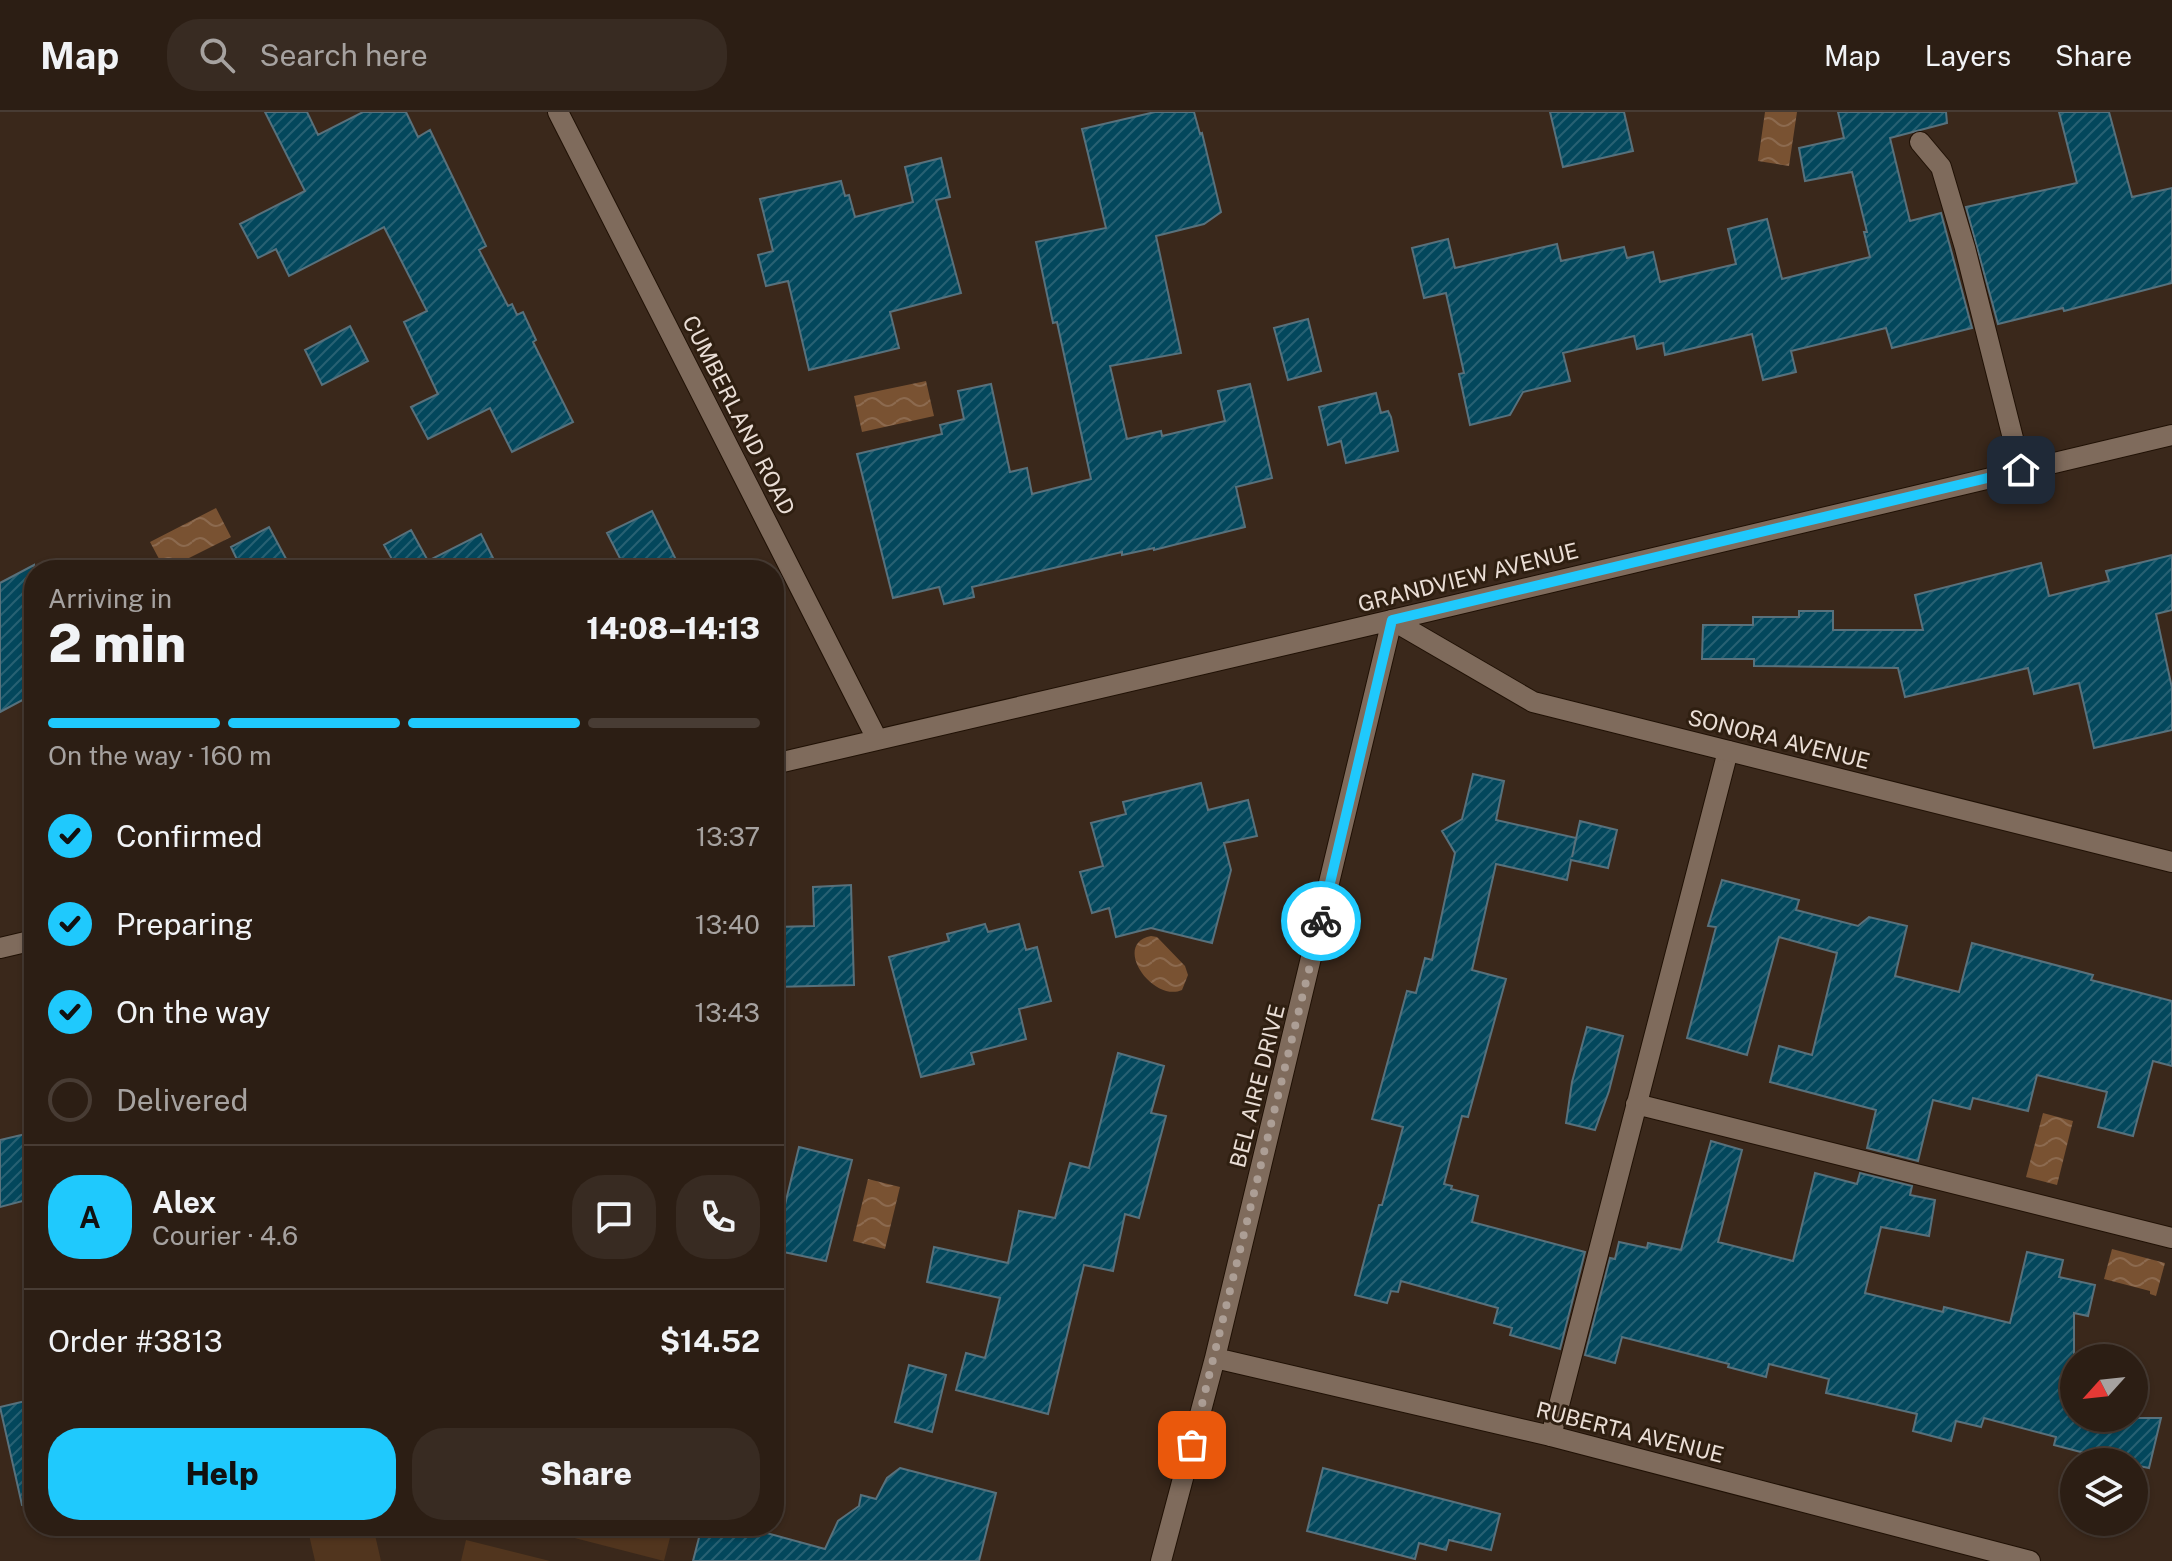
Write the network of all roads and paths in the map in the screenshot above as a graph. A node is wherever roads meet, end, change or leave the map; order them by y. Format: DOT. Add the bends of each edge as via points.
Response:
graph roads {
  1 [pos="558,112"];
  2 [pos="1920,142"];
  3 [pos="2172,435"];
  4 [pos="2021,470"];
  5 [pos="1392,620"];
  6 [pos="877,739"];
  7 [pos="1728,751"];
  8 [pos="784,762"];
  9 [pos="2172,862"];
  10 [pos="24,942"];
  11 [pos="0,948"];
  12 [pos="1636,1104"];
  13 [pos="2172,1238"];
  14 [pos="1215,1358"];
  15 [pos="1551,1436"];
  16 [pos="1161,1561"];
  17 [pos="2030,1561"];
  1 -- 6 [label="street, CUMBERLAND ROAD"];
  2 -- 4 [label="street" via="1941,167"];
  3 -- 4 [label="street, GRANDVIEW AVENUE"];
  4 -- 5 [label="street, GRANDVIEW AVENUE"];
  5 -- 6 [label="street, GRANDVIEW AVENUE"];
  5 -- 7 [label="street, SONORA AVENUE" via="1533,702"];
  5 -- 14 [label="street, BEL AIRE DRIVE"];
  6 -- 8 [label="street, GRANDVIEW AVENUE"];
  7 -- 9 [label="street, SONORA AVENUE"];
  7 -- 12 [label="street"];
  10 -- 11 [label="street"];
  12 -- 13 [label="street"];
  12 -- 15 [label="street"];
  14 -- 15 [label="street, RUBERTA AVENUE"];
  14 -- 16 [label="street, BEL AIRE DRIVE"];
  15 -- 17 [label="street, RUBERTA AVENUE"];
}
